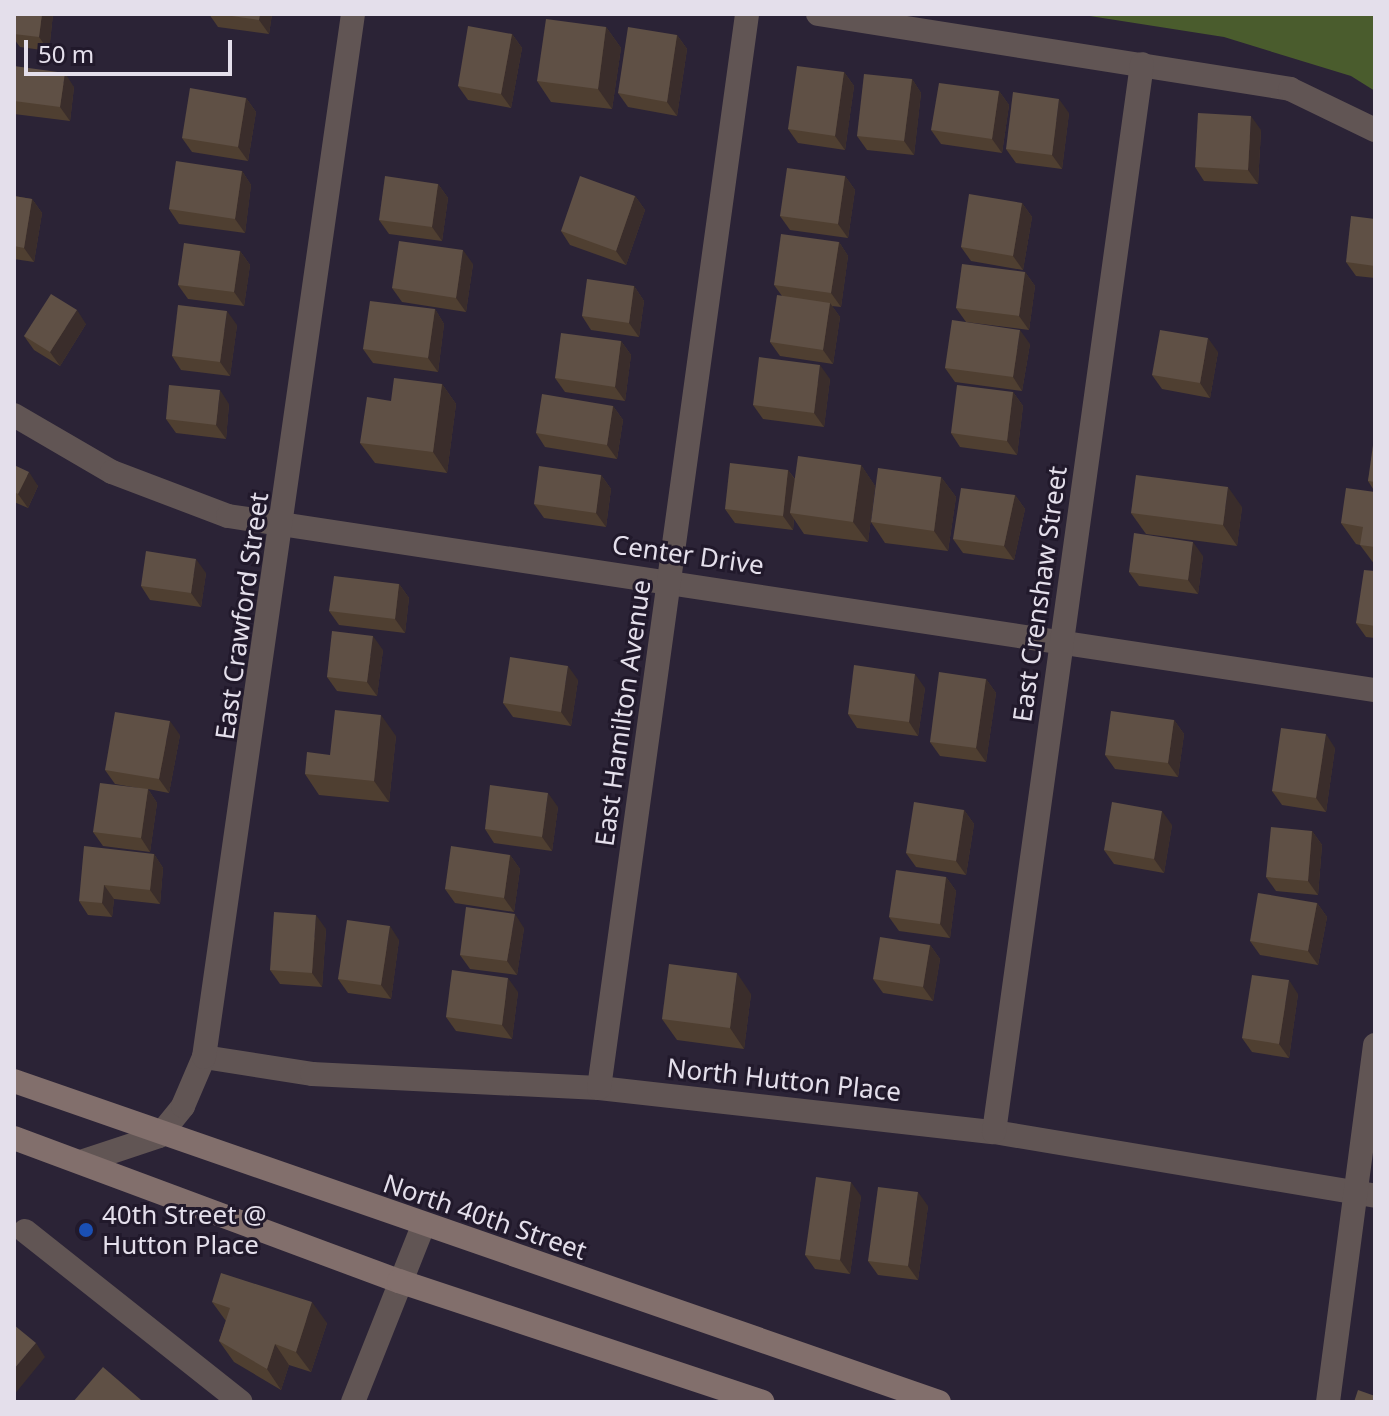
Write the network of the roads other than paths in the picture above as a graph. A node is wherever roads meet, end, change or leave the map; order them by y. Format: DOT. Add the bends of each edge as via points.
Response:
graph roads {
  1 [pos="353,14"];
  2 [pos="747,14"];
  3 [pos="818,14"];
  4 [pos="1142,64"];
  5 [pos="1375,130"];
  6 [pos="14,415"];
  7 [pos="284,524"];
  8 [pos="670,580"];
  9 [pos="1062,638"];
  10 [pos="1375,690"];
  11 [pos="1375,1045"];
  12 [pos="204,1057"];
  13 [pos="14,1081"];
  14 [pos="599,1088"];
  15 [pos="994,1132"];
  16 [pos="159,1136"];
  17 [pos="14,1138"];
  18 [pos="84,1161"];
  19 [pos="1365,1194"];
  20 [pos="423,1226"];
  21 [pos="25,1231"];
  22 [pos="399,1281"];
  23 [pos="241,1402"];
  24 [pos="353,1402"];
  25 [pos="762,1402"];
  26 [pos="939,1402"];
  27 [pos="1328,1402"];
  1 -- 7 [label="street, East Crawford Street"];
  2 -- 8 [label="street, East Hamilton Avenue"];
  3 -- 4 [label="street"];
  4 -- 5 [label="street" via="1290,89"];
  4 -- 9 [label="street, East Crenshaw Street"];
  6 -- 7 [label="street, Center Drive" via="171,499"];
  7 -- 8 [label="street, Center Drive"];
  7 -- 12 [label="street, East Crawford Street"];
  8 -- 9 [label="street, Center Drive"];
  8 -- 14 [label="street, East Hamilton Avenue"];
  9 -- 10 [label="street, Center Drive"];
  9 -- 15 [label="street, East Crenshaw Street"];
  11 -- 19 [label="street"];
  12 -- 14 [label="street, North Hutton Place" via="312,1074"];
  12 -- 16 [label="street, East Crawford Street"];
  13 -- 16 [label="main road, North 40th Street"];
  14 -- 15 [label="street, North Hutton Place"];
  15 -- 19 [label="street, North Hutton Place"];
  16 -- 18 [label="street"];
  16 -- 20 [label="main road, North 40th Street"];
  17 -- 18 [label="main road"];
  18 -- 22 [label="main road"];
  19 -- 27 [label="street"];
  20 -- 22 [label="street"];
  20 -- 26 [label="main road, North 40th Street"];
  21 -- 23 [label="street"];
  22 -- 24 [label="street"];
  22 -- 25 [label="main road"];
}
